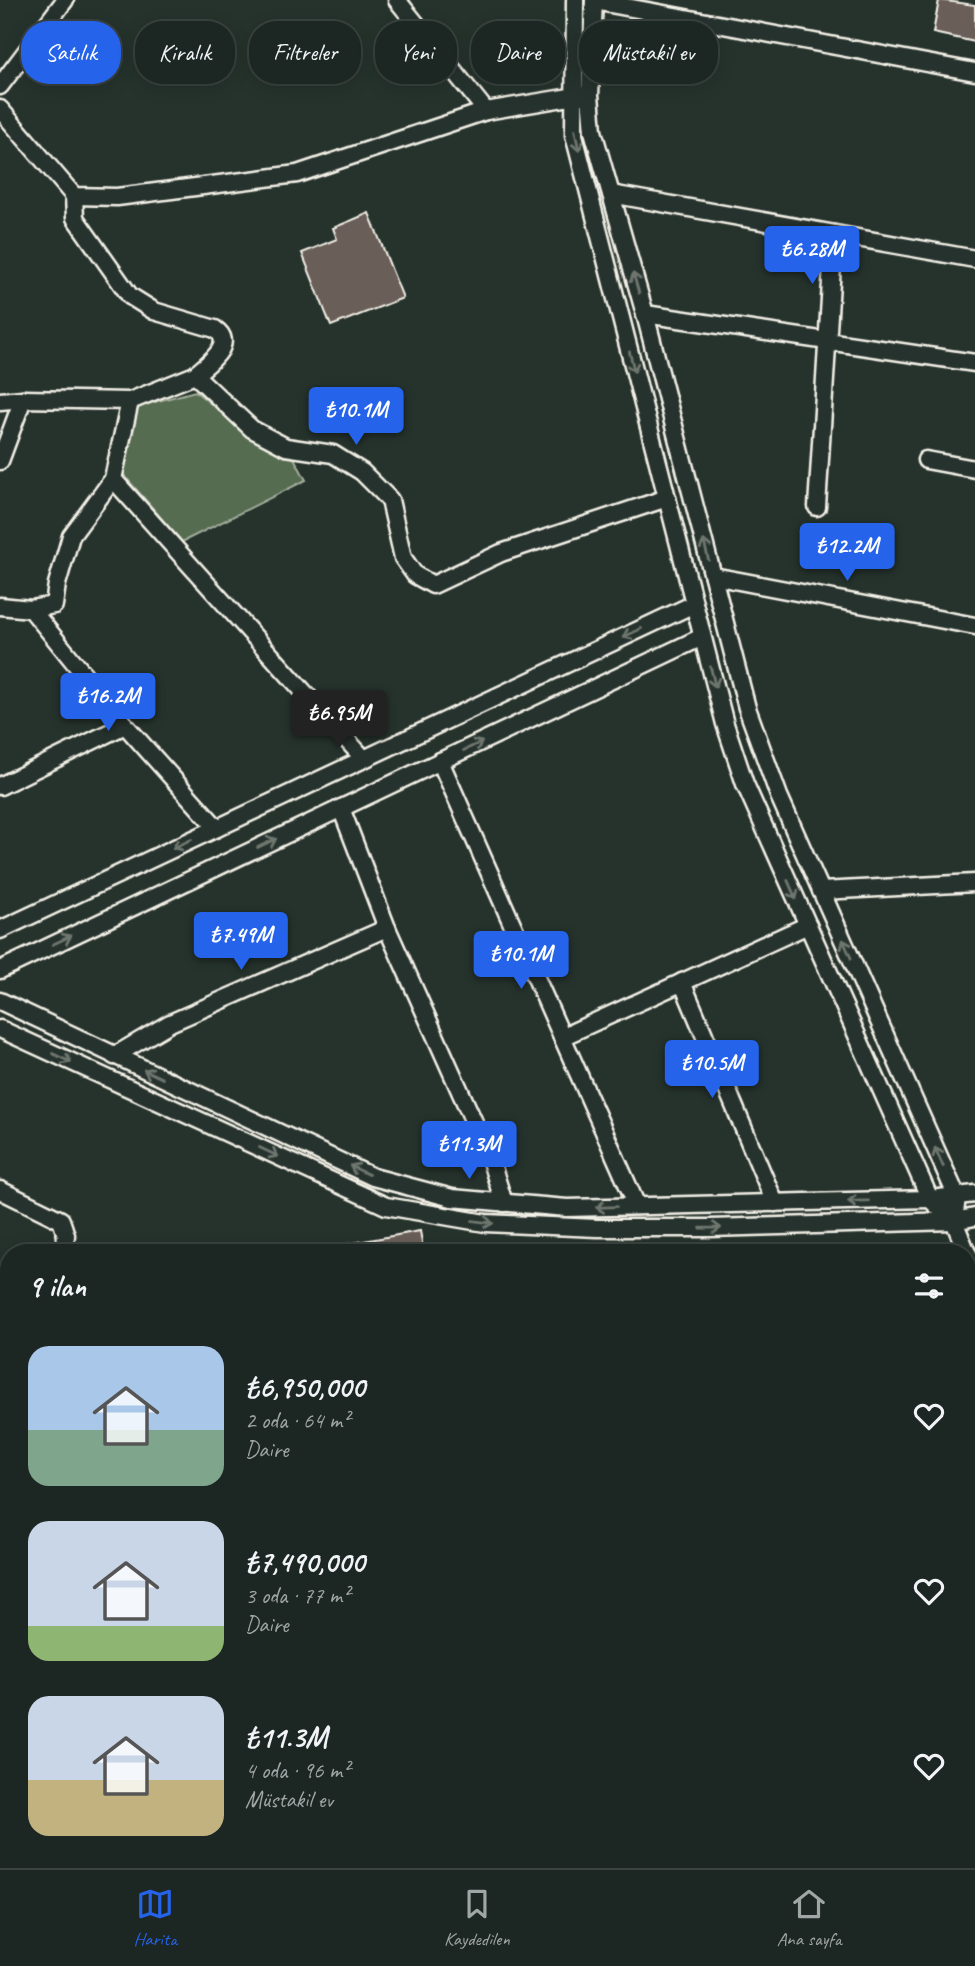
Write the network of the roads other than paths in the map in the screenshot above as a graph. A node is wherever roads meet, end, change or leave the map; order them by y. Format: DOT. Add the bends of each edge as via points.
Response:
graph roads {
  1 [pos="65,0"];
  2 [pos="397,0"];
  3 [pos="575,0"];
  4 [pos="594,0"];
  5 [pos="975,72"];
  6 [pos="0,86"];
  7 [pos="573,95"];
  8 [pos="590,95"];
  9 [pos="0,109"];
  10 [pos="486,111"];
  11 [pos="611,194"];
  12 [pos="74,196"];
  13 [pos="834,234"];
  14 [pos="975,259"];
  15 [pos="645,314"];
  16 [pos="827,341"];
  17 [pos="975,363"];
  18 [pos="195,375"];
  19 [pos="23,399"];
  20 [pos="0,401"];
  21 [pos="130,401"];
  22 [pos="926,460"];
  23 [pos="0,461"];
  24 [pos="975,469"];
  25 [pos="113,479"];
  26 [pos="667,498"];
  27 [pos="817,507"];
  28 [pos="713,576"];
  29 [pos="694,604"];
  30 [pos="0,606"];
  31 [pos="31,610"];
  32 [pos="975,626"];
  33 [pos="702,637"];
  34 [pos="125,725"];
  35 [pos="364,759"];
  36 [pos="440,761"];
  37 [pos="0,786"];
  38 [pos="341,808"];
  39 [pos="217,828"];
  40 [pos="975,884"];
  41 [pos="821,891"];
  42 [pos="808,925"];
  43 [pos="387,928"];
  44 [pos="0,930"];
  45 [pos="0,970"];
  46 [pos="682,982"];
  47 [pos="0,1001"];
  48 [pos="0,1029"];
  49 [pos="562,1037"];
  50 [pos="114,1056"];
  51 [pos="0,1190"];
  52 [pos="975,1194"];
  53 [pos="957,1197"];
  54 [pos="930,1199"];
  55 [pos="504,1203"];
  56 [pos="775,1203"];
  57 [pos="637,1206"];
  58 [pos="975,1217"];
  59 [pos="954,1221"];
  60 [pos="65,1244"];
  61 [pos="964,1244"];
  1 -- 6 [label="street"];
  2 -- 10 [label="street"];
  3 -- 7 [label="street"];
  4 -- 5 [label="street"];
  4 -- 8 [label="street"];
  7 -- 8 [label="street"];
  7 -- 10 [label="street"];
  7 -- 26 [label="street, one-way" via="574,135"];
  8 -- 11 [label="street" via="593,131"];
  9 -- 12 [label="street"];
  10 -- 12 [label="street" via="297,174 117,197"];
  11 -- 13 [label="street"];
  15 -- 11 [label="street, one-way"];
  12 -- 18 [label="street" via="75,218 130,296 154,311 221,334 220,352"];
  13 -- 14 [label="street"];
  13 -- 16 [label="street"];
  15 -- 16 [label="street"];
  28 -- 15 [label="street, one-way"];
  16 -- 17 [label="street"];
  16 -- 27 [label="street"];
  18 -- 21 [label="street"];
  18 -- 26 [label="street" via="252,429 286,447 333,454 362,472 390,500 403,558 415,575 433,585 501,553"];
  19 -- 20 [label="street"];
  19 -- 21 [label="street"];
  19 -- 23 [label="street"];
  21 -- 25 [label="street"];
  22 -- 24 [label="street"];
  25 -- 31 [label="street" via="71,536 54,604"];
  25 -- 35 [label="street"];
  26 -- 29 [label="street"];
  28 -- 32 [label="street"];
  28 -- 41 [label="street" via="747,708"];
  29 -- 33 [label="street"];
  29 -- 35 [label="street, one-way"];
  30 -- 31 [label="street"];
  31 -- 34 [label="street"];
  36 -- 33 [label="street, one-way"];
  33 -- 42 [label="street, one-way" via="745,784"];
  34 -- 37 [label="street"];
  34 -- 39 [label="street"];
  35 -- 39 [label="street"];
  36 -- 38 [label="street"];
  36 -- 49 [label="street"];
  38 -- 43 [label="street"];
  45 -- 38 [label="street, one-way"];
  39 -- 44 [label="street, one-way"];
  40 -- 41 [label="street"];
  53 -- 41 [label="street, one-way"];
  42 -- 46 [label="street"];
  42 -- 54 [label="street"];
  43 -- 50 [label="street" via="170,1023"];
  43 -- 55 [label="street" via="490,1158"];
  46 -- 49 [label="street"];
  46 -- 56 [label="street"];
  47 -- 50 [label="street"];
  48 -- 59 [label="street, one-way" via="386,1206 485,1223 597,1228"];
  49 -- 57 [label="street"];
  55 -- 50 [label="street, one-way" via="452,1198 373,1177"];
  51 -- 60 [label="street" via="61,1220"];
  52 -- 53 [label="street"];
  53 -- 54 [label="street"];
  53 -- 59 [label="street"];
  54 -- 56 [label="street, one-way"];
  54 -- 59 [label="street"];
  57 -- 55 [label="street, one-way" via="567,1208"];
  56 -- 57 [label="street"];
  58 -- 59 [label="street"];
  59 -- 61 [label="street"];
}
